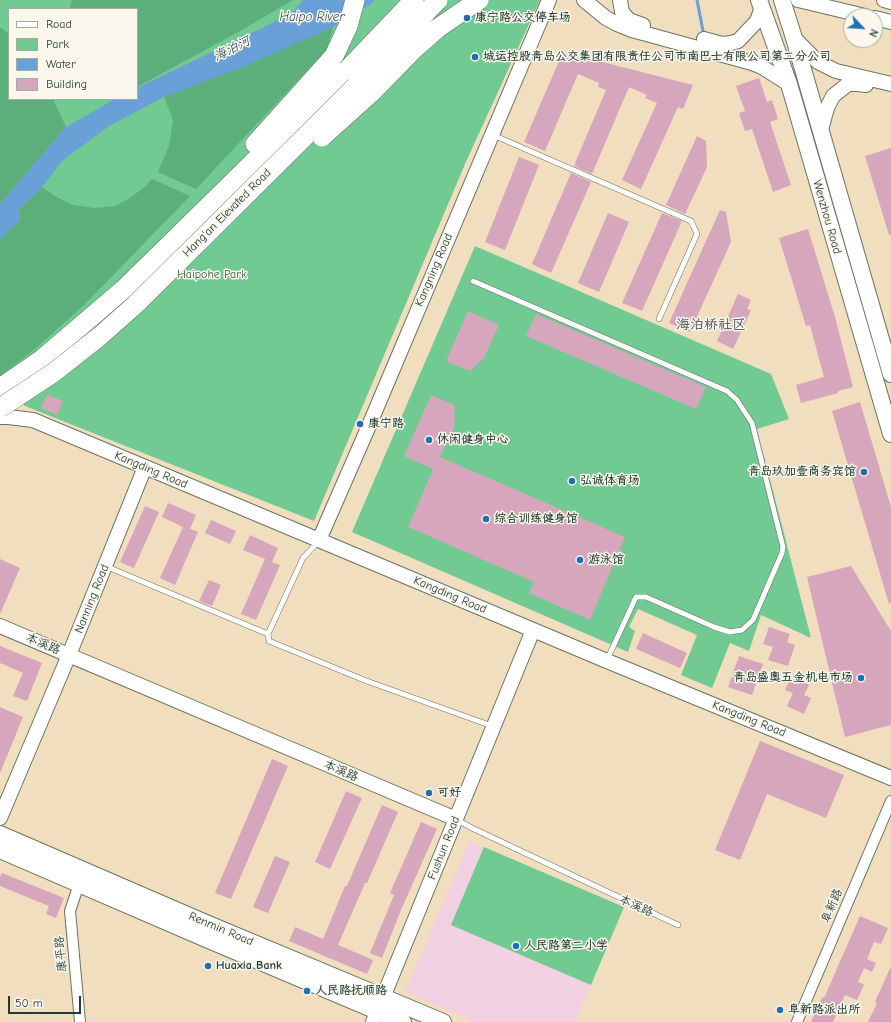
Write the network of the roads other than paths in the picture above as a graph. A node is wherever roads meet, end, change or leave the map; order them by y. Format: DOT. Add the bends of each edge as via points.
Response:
graph roads {
  1 [pos="355,0"];
  2 [pos="414,0"];
  3 [pos="438,0"];
  4 [pos="479,0"];
  5 [pos="549,0"];
  6 [pos="584,0"];
  7 [pos="620,0"];
  8 [pos="782,0"];
  9 [pos="798,0"];
  10 [pos="884,0"];
  11 [pos="891,2"];
  12 [pos="761,3"];
  13 [pos="843,11"];
  14 [pos="794,38"];
  15 [pos="789,84"];
  16 [pos="891,84"];
  17 [pos="891,91"];
  18 [pos="821,130"];
  19 [pos="492,135"];
  20 [pos="473,281"];
  21 [pos="124,289"];
  22 [pos="135,305"];
  23 [pos="659,318"];
  24 [pos="891,374"];
  25 [pos="0,388"];
  26 [pos="2,416"];
  27 [pos="891,434"];
  28 [pos="145,467"];
  29 [pos="319,540"];
  30 [pos="105,566"];
  31 [pos="0,626"];
  32 [pos="533,630"];
  33 [pos="268,634"];
  34 [pos="69,655"];
  35 [pos="607,661"];
  36 [pos="494,727"];
  37 [pos="891,778"];
  38 [pos="891,800"];
  39 [pos="0,818"];
  40 [pos="456,819"];
  41 [pos="0,834"];
  42 [pos="0,850"];
  43 [pos="79,884"];
  44 [pos="678,925"];
  45 [pos="378,1010"];
  46 [pos="80,1022"];
  47 [pos="403,1022"];
  48 [pos="443,1022"];
  49 [pos="797,1022"];
  1 -- 21 [label="highway" via="348,26 334,56"];
  2 -- 21 [label="highway, Hang'an Elevated Road, bridge" via="347,70"];
  3 -- 22 [label="highway, Hang'an Elevated Road, bridge" via="360,82"];
  4 -- 22 [label="highway, bridge" via="438,28 414,49 371,93"];
  5 -- 19 [label="street, Kangning Road"];
  6 -- 15 [label="street" via="617,24 752,63"];
  7 -- 12 [label="street" via="622,12 629,20 722,44 738,41 750,29 756,21"];
  8 -- 14 [label="main road, Wenzhou Road"];
  9 -- 13 [label="street"];
  10 -- 11 [label="street"];
  12 -- 15 [label="main road, Wenzhou Road"];
  14 -- 16 [label="street" via="818,62 836,71"];
  14 -- 18 [label="main road, Wenzhou Road"];
  15 -- 27 [label="main road, Wenzhou Road"];
  17 -- 18 [label="street" via="848,84 833,96 826,108"];
  18 -- 24 [label="main road, Wenzhou Road"];
  19 -- 23 [label="lane" via="691,221 697,234"];
  19 -- 29 [label="street, Kangning Road"];
  20 -- 35 [label="lane" via="727,392 737,400 752,423 783,547 753,620 742,630 730,632 646,596 636,597"];
  21 -- 25 [label="highway, Hang'an Elevated Road" via="42,359"];
  22 -- 26 [label="highway, Hang'an Elevated Road, bridge"];
  26 -- 28 [label="street, Kangding Road" via="33,420"];
  28 -- 29 [label="street, Kangding Road"];
  28 -- 30 [label="street, Nanning Road"];
  29 -- 32 [label="street, Kangding Road"];
  29 -- 33 [label="lane" via="303,558"];
  30 -- 33 [label="lane"];
  30 -- 34 [label="street, Nanning Road"];
  31 -- 34 [label="street, 本溪路"];
  32 -- 35 [label="street, Kangding Road"];
  32 -- 36 [label="street, Fushun Road"];
  33 -- 36 [label="lane" via="269,641"];
  34 -- 39 [label="street, Nanning Road"];
  34 -- 40 [label="street, 本溪路"];
  35 -- 37 [label="street, Kangding Road"];
  36 -- 40 [label="street, Fushun Road"];
  38 -- 49 [label="street, 阜新路"];
  40 -- 44 [label="lane, 本溪路"];
  40 -- 45 [label="street, Fushun Road"];
  41 -- 45 [label="main road, Renmin Road" via="206,923"];
  42 -- 43 [label="main road, Renmin Road"];
  43 -- 45 [label="main road, Renmin Road"];
  43 -- 46 [label="street, 康平路" via="70,911"];
  45 -- 47 [label="main road, Renmin Road"];
  45 -- 48 [label="main road, Renmin Road"];
}
